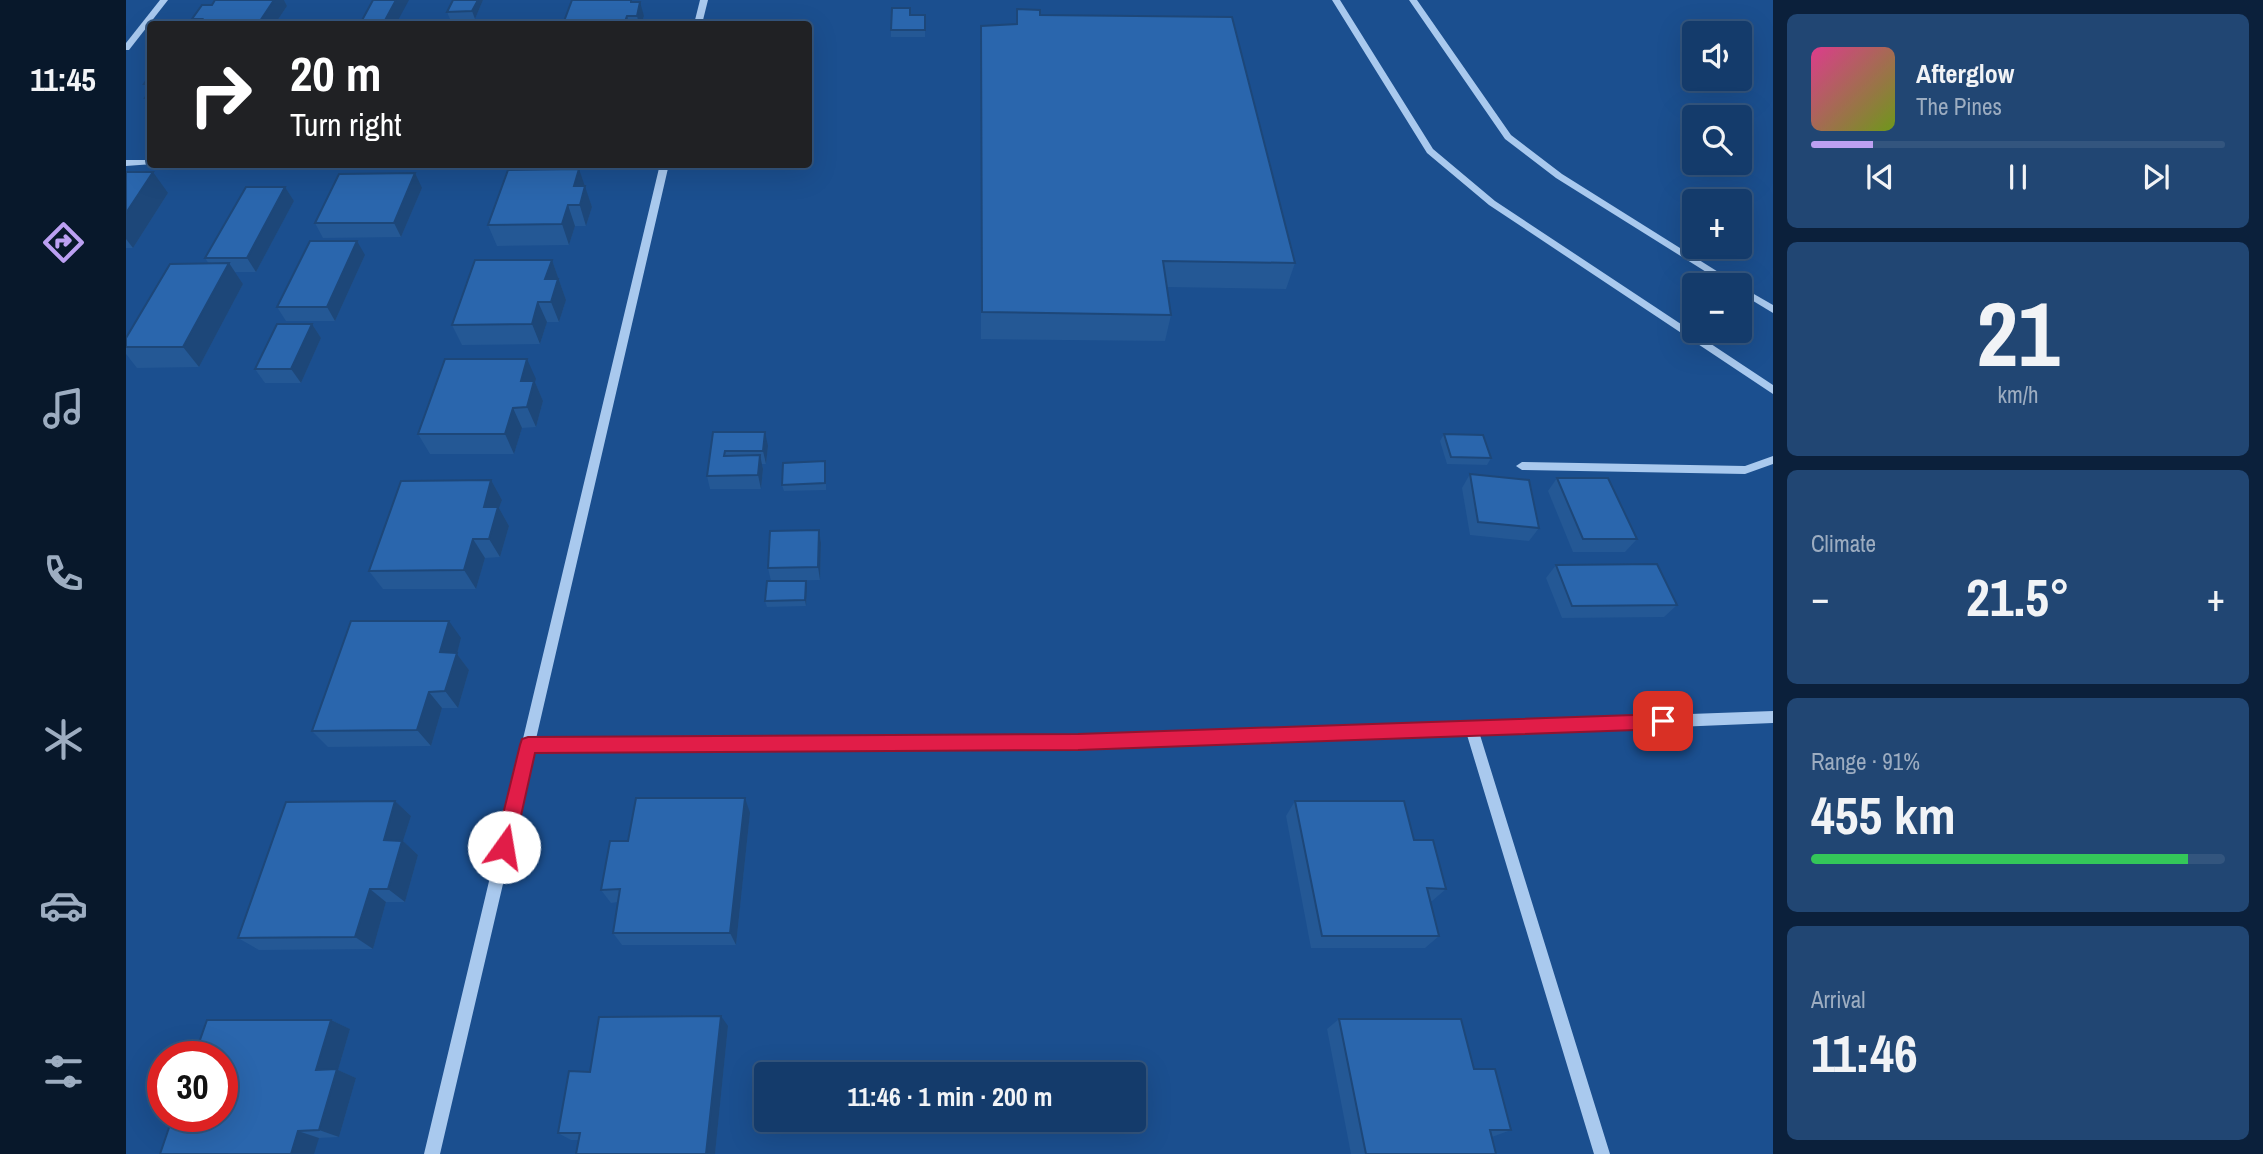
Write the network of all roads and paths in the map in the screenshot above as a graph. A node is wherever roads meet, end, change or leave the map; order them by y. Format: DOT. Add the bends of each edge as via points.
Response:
graph roads {
  1 [pos="164,0"];
  2 [pos="704,0"];
  3 [pos="1336,0"];
  4 [pos="1413,0"];
  5 [pos="147,21"];
  6 [pos="147,21"];
  7 [pos="699,21"];
  8 [pos="126,48"];
  9 [pos="126,163"];
  10 [pos="147,163"];
  11 [pos="664,168"];
  12 [pos="1715,273"];
  13 [pos="1752,297"];
  14 [pos="1773,310"];
  15 [pos="1773,390"];
  16 [pos="1773,460"];
  17 [pos="1522,466"];
  18 [pos="1773,717"];
  19 [pos="1472,729"];
  20 [pos="528,745"];
  21 [pos="432,1154"];
  22 [pos="1602,1154"];
  1 -- 6 [label="street"];
  2 -- 7 [label="street"];
  3 -- 15 [label="street" via="1430,150 1492,203"];
  4 -- 12 [label="street" via="1508,137 1559,176"];
  5 -- 8 [label="street"];
  9 -- 10 [label="street"];
  11 -- 20 [label="street"];
  13 -- 14 [label="street"];
  16 -- 17 [label="lane" via="1745,470"];
  18 -- 19 [label="street"];
  19 -- 20 [label="street" via="1078,742"];
  19 -- 22 [label="street"];
  20 -- 21 [label="street"];
}
